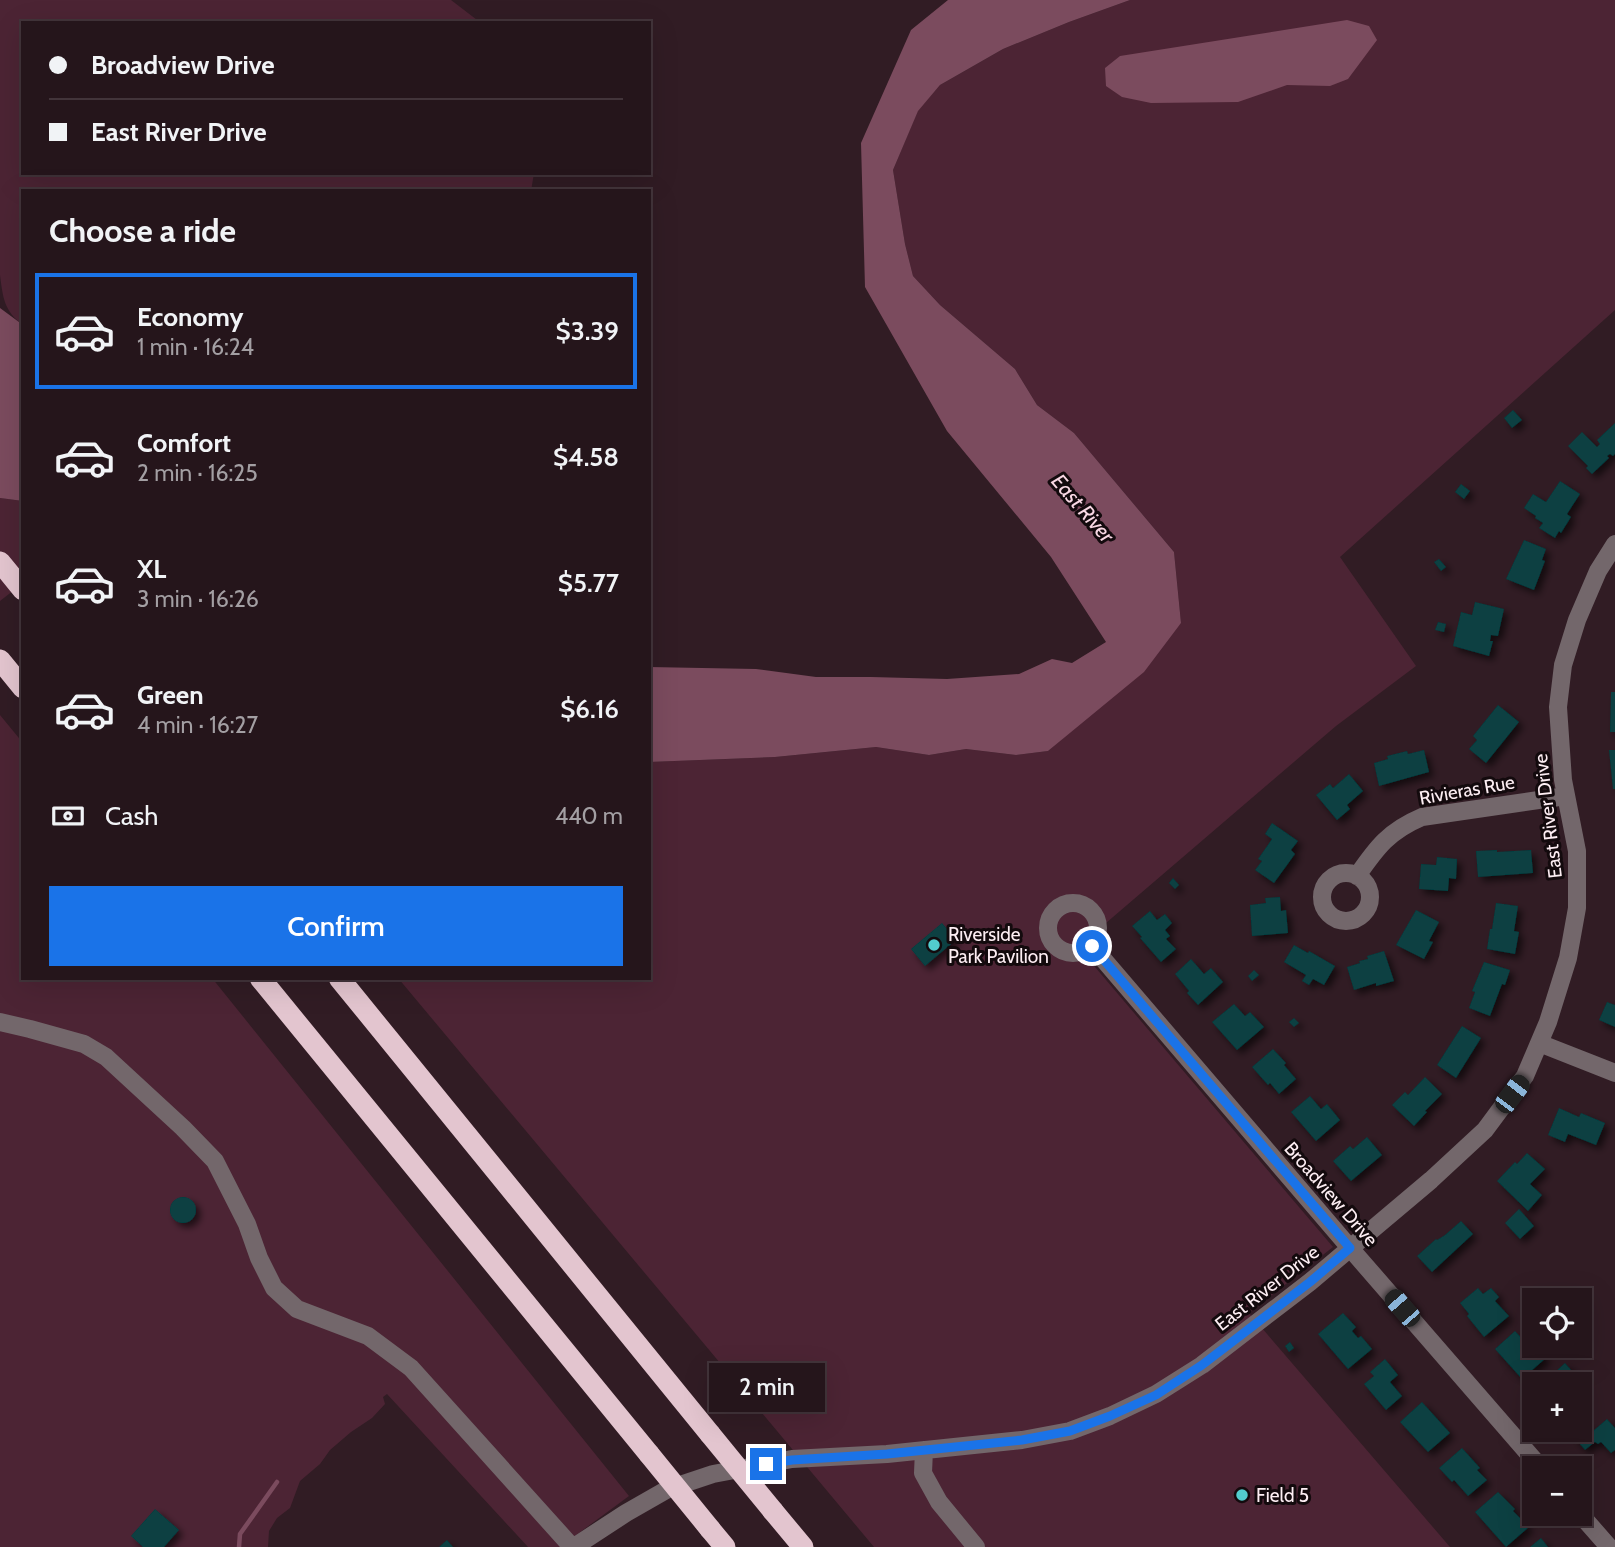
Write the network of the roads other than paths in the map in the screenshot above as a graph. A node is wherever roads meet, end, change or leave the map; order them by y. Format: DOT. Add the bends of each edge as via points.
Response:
graph roads {
  1 [pos="1615,544"];
  2 [pos="0,562"];
  3 [pos="21,588"];
  4 [pos="0,660"];
  5 [pos="21,686"];
  6 [pos="1566,796"];
  7 [pos="1357,876"];
  8 [pos="1092,946"];
  9 [pos="262,980"];
  10 [pos="341,980"];
  11 [pos="0,1022"];
  12 [pos="1539,1043"];
  13 [pos="1615,1073"];
  14 [pos="1350,1248"];
  15 [pos="924,1450"];
  16 [pos="1531,1456"];
  17 [pos="1591,1526"];
  18 [pos="573,1547"];
  19 [pos="725,1547"];
  20 [pos="803,1547"];
  21 [pos="976,1547"];
  22 [pos="1609,1547"];
  1 -- 6 [label="street, East River Drive" via="1598,570 1563,665 1558,707"];
  2 -- 3 [label="highway"];
  4 -- 5 [label="highway"];
  6 -- 7 [label="street, Rivieras Rue" via="1422,817 1387,837"];
  6 -- 12 [label="street, East River Drive" via="1577,851 1577,908 1568,958"];
  8 -- 14 [label="street, Broadview Drive"];
  9 -- 19 [label="highway, bridge"];
  10 -- 20 [label="highway, bridge"];
  11 -- 18 [label="street" via="84,1044 106,1057 215,1161 274,1288 297,1308 368,1336 411,1368"];
  12 -- 13 [label="street"];
  12 -- 14 [label="street, East River Drive" via="1525,1076 1486,1130"];
  14 -- 15 [label="street, East River Drive" via="1202,1365 1156,1395 1070,1431"];
  14 -- 16 [label="street, Broadview Drive"];
  15 -- 18 [label="street, East River Drive" via="792,1460 713,1475 668,1489"];
  15 -- 21 [label="street" via="923,1473 939,1502"];
  17 -- 22 [label="street"];
}
